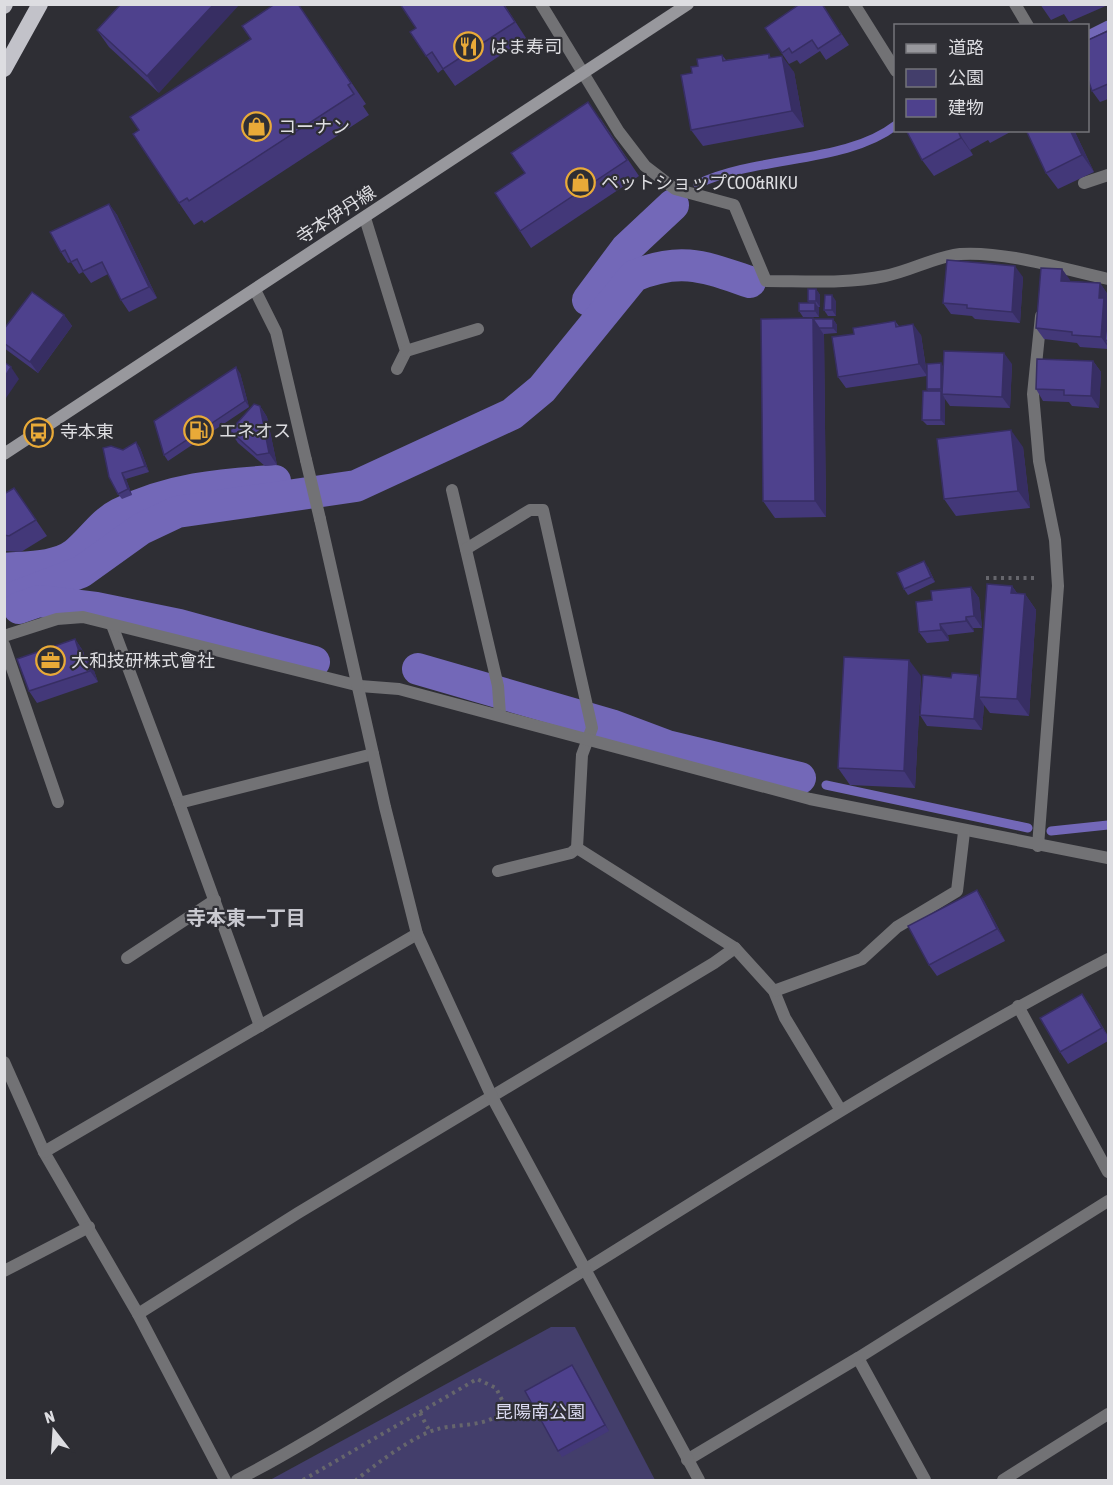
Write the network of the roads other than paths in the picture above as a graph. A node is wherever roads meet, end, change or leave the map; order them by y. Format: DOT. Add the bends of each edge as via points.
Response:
graph roads {
  1 [pos="40,4"];
  2 [pos="541,4"];
  3 [pos="688,4"];
  4 [pos="854,4"];
  5 [pos="1015,4"];
  6 [pos="1027,24"];
  7 [pos="894,68"];
  8 [pos="4,69"];
  9 [pos="584,73"];
  10 [pos="1108,175"];
  11 [pos="1084,183"];
  12 [pos="365,218"];
  13 [pos="1108,279"];
  14 [pos="255,290"];
  15 [pos="1042,308"];
  16 [pos="478,329"];
  17 [pos="406,351"];
  18 [pos="397,369"];
  19 [pos="4,454"];
  20 [pos="452,490"];
  21 [pos="466,549"];
  22 [pos="112,625"];
  23 [pos="4,636"];
  24 [pos="4,645"];
  25 [pos="360,686"];
  26 [pos="499,709"];
  27 [pos="591,733"];
  28 [pos="374,754"];
  29 [pos="58,802"];
  30 [pos="179,803"];
  31 [pos="964,832"];
  32 [pos="1038,846"];
  33 [pos="577,848"];
  34 [pos="1108,858"];
  35 [pos="498,871"];
  36 [pos="215,900"];
  37 [pos="417,934"];
  38 [pos="735,948"];
  39 [pos="128,958"];
  40 [pos="1108,959"];
  41 [pos="774,991"];
  42 [pos="1017,1006"];
  43 [pos="260,1026"];
  44 [pos="4,1062"];
  45 [pos="492,1096"];
  46 [pos="840,1109"];
  47 [pos="44,1152"];
  48 [pos="1108,1172"];
  49 [pos="1108,1201"];
  50 [pos="89,1227"];
  51 [pos="586,1270"];
  52 [pos="4,1271"];
  53 [pos="138,1314"];
  54 [pos="858,1358"];
  55 [pos="1108,1414"];
  56 [pos="687,1460"];
  57 [pos="225,1480"];
  58 [pos="237,1480"];
  59 [pos="699,1480"];
  60 [pos="925,1480"];
  61 [pos="1003,1480"];
  1 -- 8 [label="highway"];
  2 -- 9 [label="street"];
  3 -- 9 [label="main road, 寺本伊丹線"];
  4 -- 7 [label="street"];
  5 -- 6 [label="street"];
  9 -- 12 [label="main road, 寺本伊丹線"];
  9 -- 13 [label="street" via="619,132 645,166 675,189 734,205 766,281 870,278 960,254 987,255 1047,271"];
  10 -- 11 [label="street"];
  12 -- 14 [label="main road, 寺本伊丹線"];
  12 -- 17 [label="street"];
  14 -- 19 [label="main road, 寺本伊丹線"];
  14 -- 25 [label="street" via="276,332"];
  15 -- 32 [label="street" via="1033,394 1040,461 1055,540 1057,579"];
  16 -- 17 [label="street"];
  17 -- 18 [label="street"];
  20 -- 21 [label="street"];
  21 -- 26 [label="street" via="498,686"];
  21 -- 27 [label="street" via="530,510 543,510"];
  22 -- 23 [label="street" via="70,616"];
  22 -- 25 [label="street"];
  22 -- 30 [label="street"];
  24 -- 29 [label="street"];
  25 -- 26 [label="street" via="399,689"];
  25 -- 28 [label="street"];
  26 -- 27 [label="street"];
  27 -- 31 [label="street" via="810,799"];
  27 -- 33 [label="street" via="582,755"];
  28 -- 30 [label="street"];
  28 -- 37 [label="street"];
  30 -- 36 [label="street"];
  31 -- 32 [label="street"];
  31 -- 41 [label="street" via="957,891 897,927 862,959"];
  32 -- 34 [label="street"];
  33 -- 35 [label="street" via="571,853"];
  33 -- 38 [label="street"];
  36 -- 39 [label="street"];
  36 -- 43 [label="street"];
  37 -- 43 [label="street"];
  37 -- 45 [label="street"];
  38 -- 41 [label="street"];
  38 -- 45 [label="street"];
  40 -- 42 [label="street"];
  41 -- 46 [label="street" via="785,1018"];
  42 -- 46 [label="street"];
  42 -- 48 [label="street"];
  43 -- 47 [label="street"];
  44 -- 47 [label="street"];
  45 -- 51 [label="street"];
  45 -- 53 [label="street"];
  46 -- 51 [label="street"];
  47 -- 50 [label="street"];
  49 -- 54 [label="street"];
  50 -- 52 [label="street"];
  50 -- 53 [label="street"];
  51 -- 56 [label="street"];
  51 -- 58 [label="street"];
  53 -- 57 [label="street"];
  54 -- 56 [label="street"];
  54 -- 60 [label="street"];
  55 -- 61 [label="street"];
  56 -- 59 [label="street"];
}
